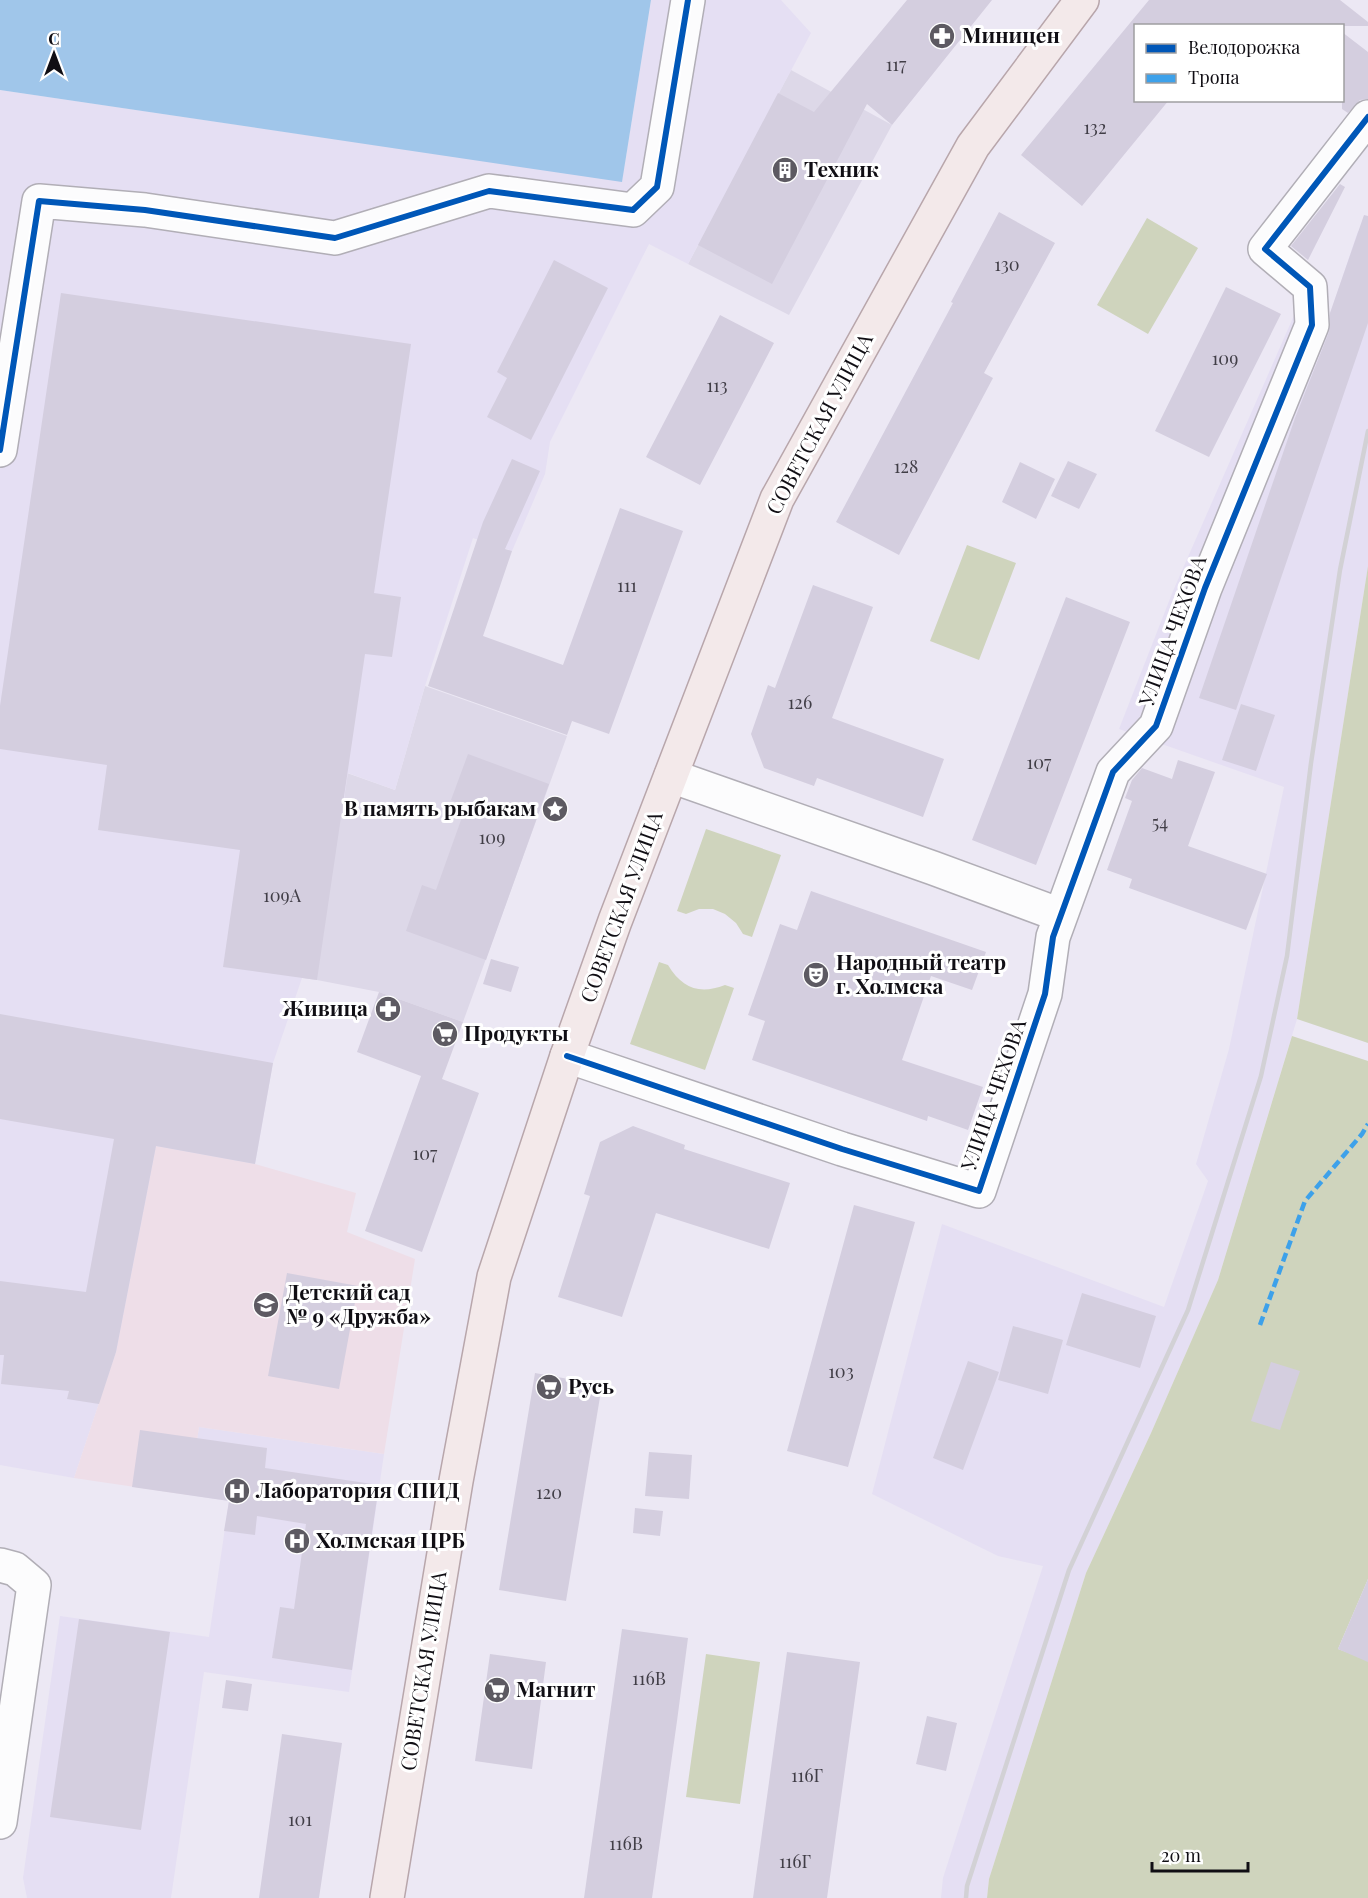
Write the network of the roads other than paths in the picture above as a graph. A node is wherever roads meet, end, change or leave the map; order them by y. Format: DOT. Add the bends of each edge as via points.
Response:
graph roads {
  1 [pos="688,0"];
  2 [pos="1082,0"];
  3 [pos="1368,117"];
  4 [pos="0,450"];
  5 [pos="670,776"];
  6 [pos="1060,915"];
  7 [pos="567,1056"];
  8 [pos="0,1565"];
  9 [pos="0,1822"];
  10 [pos="387,1898"];
  1 -- 4 [label="street" via="657,188 633,210 489,191 335,238 145,210 39,201"];
  2 -- 5 [label="main road, СОВЕТСКАЯ УЛИЦА" via="973,146 777,499"];
  3 -- 6 [label="street, УЛИЦА ЧЕХОВА" via="1265,249 1310,287 1312,325 1205,588 1156,726 1113,772"];
  5 -- 6 [label="street"];
  5 -- 7 [label="main road, СОВЕТСКАЯ УЛИЦА"];
  6 -- 7 [label="street, УЛИЦА ЧЕХОВА" via="1053,937 1046,994 979,1191"];
  7 -- 10 [label="main road, СОВЕТСКАЯ УЛИЦА" via="494,1277"];
  8 -- 9 [label="street" via="15,1569 34,1585"];
}
